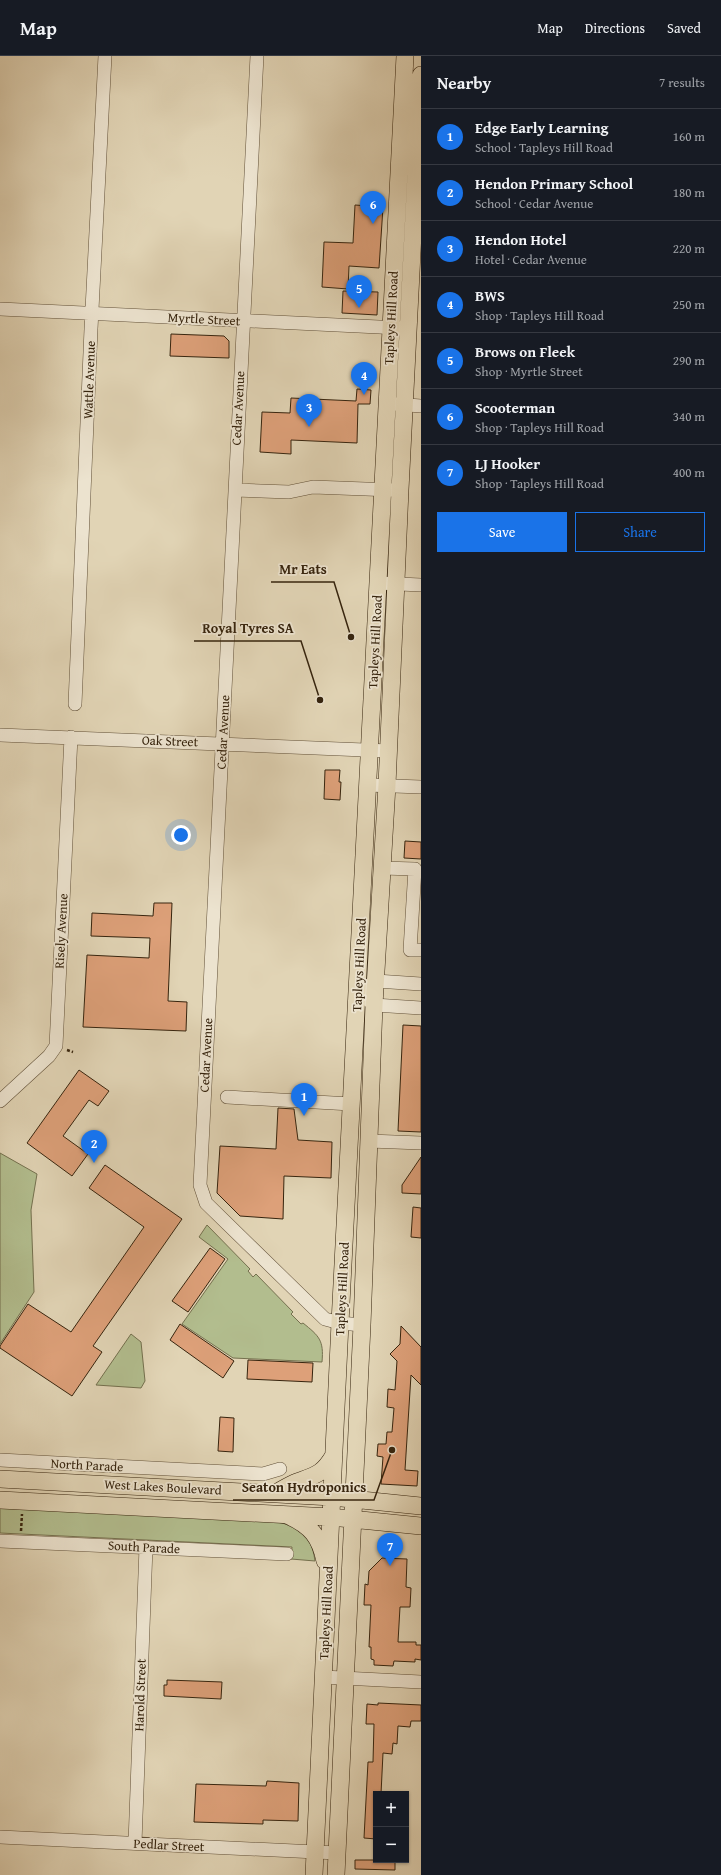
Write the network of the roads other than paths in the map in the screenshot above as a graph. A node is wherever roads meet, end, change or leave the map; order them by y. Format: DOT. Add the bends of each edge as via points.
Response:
graph roads {
  1 [pos="105,56"];
  2 [pos="257,56"];
  3 [pos="405,56"];
  4 [pos="421,75"];
  5 [pos="416,284"];
  6 [pos="0,309"];
  7 [pos="92,313"];
  8 [pos="242,321"];
  9 [pos="391,328"];
  10 [pos="409,328"];
  11 [pos="387,404"];
  12 [pos="413,405"];
  13 [pos="382,489"];
  14 [pos="235,490"];
  15 [pos="400,490"];
  16 [pos="378,583"];
  17 [pos="396,583"];
  18 [pos="421,585"];
  19 [pos="75,704"];
  20 [pos="0,734"];
  21 [pos="71,737"];
  22 [pos="223,743"];
  23 [pos="369,749"];
  24 [pos="388,751"];
  25 [pos="367,785"];
  26 [pos="387,786"];
  27 [pos="421,787"];
  28 [pos="382,868"];
  29 [pos="421,950"];
  30 [pos="376,981"];
  31 [pos="421,984"];
  32 [pos="358,992"];
  33 [pos="374,1005"];
  34 [pos="421,1008"];
  35 [pos="227,1097"];
  36 [pos="0,1101"];
  37 [pos="351,1104"];
  38 [pos="369,1141"];
  39 [pos="421,1143"];
  40 [pos="340,1323"];
  41 [pos="362,1325"];
  42 [pos="334,1455"];
  43 [pos="0,1460"];
  44 [pos="173,1469"];
  45 [pos="280,1469"];
  46 [pos="0,1479"];
  47 [pos="185,1488"];
  48 [pos="274,1494"];
  49 [pos="332,1497"];
  50 [pos="354,1499"];
  51 [pos="0,1500"];
  52 [pos="421,1506"];
  53 [pos="287,1514"];
  54 [pos="331,1517"];
  55 [pos="353,1518"];
  56 [pos="421,1526"];
  57 [pos="0,1541"];
  58 [pos="146,1547"];
  59 [pos="287,1554"];
  60 [pos="328,1577"];
  61 [pos="323,1677"];
  62 [pos="345,1678"];
  63 [pos="421,1682"];
  64 [pos="0,1837"];
  65 [pos="135,1843"];
  66 [pos="316,1852"];
  67 [pos="337,1853"];
  68 [pos="314,1875"];
  69 [pos="336,1875"];
  1 -- 7 [label="street, Wattle Avenue"];
  2 -- 8 [label="street, Cedar Avenue"];
  3 -- 9 [label="main road, Tapleys Hill Road"];
  4 -- 5 [label="main road, Tapleys Hill Road"];
  5 -- 10 [label="main road, Tapleys Hill Road"];
  6 -- 7 [label="street, Myrtle Street"];
  7 -- 8 [label="street, Myrtle Street"];
  7 -- 19 [label="street, Wattle Avenue"];
  8 -- 9 [label="street, Myrtle Street"];
  8 -- 14 [label="street, Cedar Avenue"];
  9 -- 10 [label="street, Myrtle Street"];
  9 -- 11 [label="main road, Tapleys Hill Road"];
  10 -- 12 [label="main road, Tapleys Hill Road"];
  11 -- 12 [label="street"];
  11 -- 13 [label="main road, Tapleys Hill Road"];
  12 -- 15 [label="main road, Tapleys Hill Road"];
  13 -- 14 [label="street" via="313,486 289,492"];
  13 -- 15 [label="street"];
  13 -- 16 [label="main road, Tapleys Hill Road"];
  14 -- 22 [label="street, Cedar Avenue"];
  15 -- 17 [label="main road, Tapleys Hill Road"];
  16 -- 17 [label="street"];
  16 -- 23 [label="main road, Tapleys Hill Road"];
  17 -- 18 [label="street"];
  17 -- 24 [label="main road, Tapleys Hill Road"];
  20 -- 21 [label="street, Oak Street"];
  21 -- 22 [label="street, Oak Street"];
  21 -- 36 [label="street, Risely Avenue" via="56,1046 49,1056"];
  22 -- 23 [label="street, Oak Street"];
  22 -- 40 [label="street, Cedar Avenue" via="200,1185 206,1203 325,1319"];
  23 -- 24 [label="street, Oak Street"];
  23 -- 25 [label="main road, Tapleys Hill Road"];
  24 -- 26 [label="main road, Tapleys Hill Road"];
  25 -- 26 [label="street"];
  25 -- 32 [label="main road, Tapleys Hill Road"];
  26 -- 27 [label="street"];
  26 -- 28 [label="main road, Tapleys Hill Road"];
  28 -- 29 [label="street" via="415,869 410,950"];
  28 -- 30 [label="main road, Tapleys Hill Road"];
  30 -- 31 [label="street"];
  30 -- 32 [label="street"];
  30 -- 33 [label="main road, Tapleys Hill Road"];
  32 -- 33 [label="street"];
  32 -- 37 [label="main road, Tapleys Hill Road"];
  33 -- 34 [label="street"];
  33 -- 38 [label="main road, Tapleys Hill Road"];
  35 -- 37 [label="street"];
  37 -- 40 [label="main road, Tapleys Hill Road"];
  38 -- 39 [label="street"];
  38 -- 41 [label="main road, Tapleys Hill Road"];
  40 -- 41 [label="street, Cedar Avenue"];
  40 -- 42 [label="main road, Tapleys Hill Road"];
  41 -- 50 [label="main road, Tapleys Hill Road"];
  42 -- 48 [label="main road" via="327,1466 314,1477 296,1482"];
  42 -- 49 [label="main road, Tapleys Hill Road"];
  43 -- 44 [label="street, North Parade"];
  44 -- 45 [label="street, North Parade" via="264,1474"];
  44 -- 47 [label="street"];
  46 -- 47 [label="main road, West Lakes Boulevard"];
  47 -- 48 [label="main road, West Lakes Boulevard"];
  48 -- 49 [label="main road, West Lakes Boulevard"];
  49 -- 50 [label="main road, West Lakes Boulevard"];
  49 -- 54 [label="main road, Tapleys Hill Road"];
  50 -- 52 [label="main road, West Lakes Boulevard"];
  50 -- 55 [label="main road, Tapleys Hill Road"];
  51 -- 53 [label="main road, West Lakes Boulevard"];
  53 -- 54 [label="main road, West Lakes Boulevard"];
  53 -- 60 [label="main road" via="303,1522 313,1531 322,1549"];
  54 -- 55 [label="main road, West Lakes Boulevard"];
  54 -- 60 [label="main road, Tapleys Hill Road"];
  55 -- 56 [label="main road, West Lakes Boulevard"];
  55 -- 62 [label="main road, Tapleys Hill Road"];
  57 -- 58 [label="street, South Parade"];
  58 -- 59 [label="street, South Parade"];
  58 -- 65 [label="street, Harold Street"];
  60 -- 61 [label="main road, Tapleys Hill Road"];
  61 -- 62 [label="street"];
  61 -- 66 [label="main road, Tapleys Hill Road"];
  62 -- 63 [label="street"];
  62 -- 67 [label="main road, Tapleys Hill Road"];
  64 -- 65 [label="street, Pedlar Street"];
  65 -- 66 [label="street, Pedlar Street"];
  66 -- 67 [label="street, Pedlar Street"];
  66 -- 68 [label="main road, Tapleys Hill Road"];
  67 -- 69 [label="main road, Tapleys Hill Road"];
}
